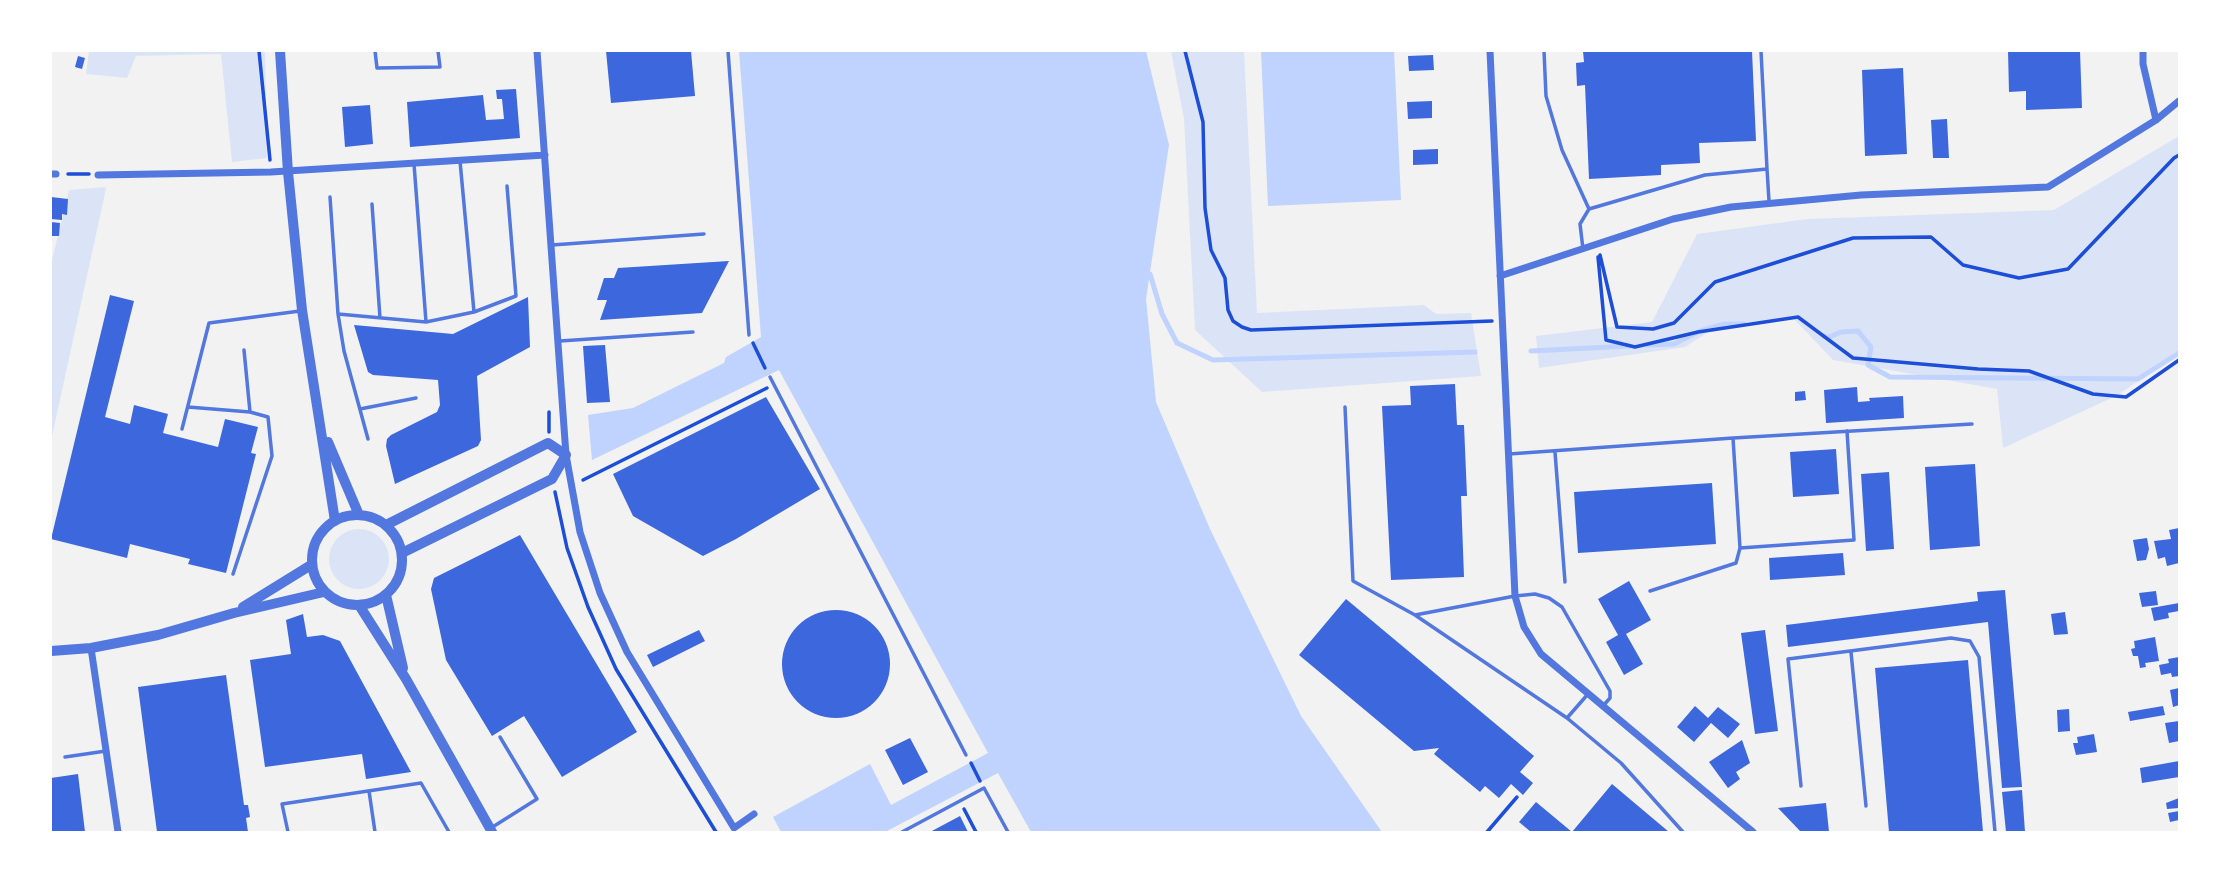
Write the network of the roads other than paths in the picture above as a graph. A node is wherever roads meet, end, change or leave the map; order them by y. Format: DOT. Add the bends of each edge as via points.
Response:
graph roads {
  1 [pos="280,51"];
  2 [pos="374,51"];
  3 [pos="438,51"];
  4 [pos="537,51"];
  5 [pos="728,51"];
  6 [pos="1490,51"];
  7 [pos="1544,51"];
  8 [pos="1761,51"];
  9 [pos="2143,51"];
  10 [pos="2179,101"];
  11 [pos="2157,120"];
  12 [pos="545,155"];
  13 [pos="460,161"];
  14 [pos="414,164"];
  15 [pos="1767,169"];
  16 [pos="288,172"];
  17 [pos="97,175"];
  18 [pos="507,186"];
  19 [pos="330,197"];
  20 [pos="372,204"];
  21 [pos="1769,204"];
  22 [pos="1589,209"];
  23 [pos="704,234"];
  24 [pos="551,245"];
  25 [pos="1583,249"];
  26 [pos="1500,276"];
  27 [pos="302,310"];
  28 [pos="474,312"];
  29 [pos="338,314"];
  30 [pos="380,318"];
  31 [pos="426,322"];
  32 [pos="693,332"];
  33 [pos="749,335"];
  34 [pos="558,341"];
  35 [pos="244,350"];
  36 [pos="770,376"];
  37 [pos="416,398"];
  38 [pos="188,407"];
  39 [pos="1345,407"];
  40 [pos="360,409"];
  41 [pos="250,412"];
  42 [pos="1972,424"];
  43 [pos="322,428"];
  44 [pos="182,429"];
  45 [pos="1847,431"];
  46 [pos="1733,438"];
  47 [pos="368,439"];
  48 [pos="1555,452"];
  49 [pos="1509,454"];
  50 [pos="566,455"];
  51 [pos="359,515"];
  52 [pos="335,520"];
  53 [pos="386,525"];
  54 [pos="1740,548"];
  55 [pos="401,553"];
  56 [pos="311,565"];
  57 [pos="233,574"];
  58 [pos="1565,582"];
  59 [pos="1650,591"];
  60 [pos="324,592"];
  61 [pos="386,596"];
  62 [pos="1515,596"];
  63 [pos="359,605"];
  64 [pos="234,613"];
  65 [pos="1415,615"];
  66 [pos="91,648"];
  67 [pos="51,651"];
  68 [pos="1850,651"];
  69 [pos="406,679"];
  70 [pos="1588,694"];
  71 [pos="1603,706"];
  72 [pos="1567,718"];
  73 [pos="500,737"];
  74 [pos="106,751"];
  75 [pos="966,755"];
  76 [pos="65,757"];
  77 [pos="1801,786"];
  78 [pos="369,791"];
  79 [pos="1866,806"];
  80 [pos="754,814"];
  81 [pos="491,831"];
  82 [pos="118,832"];
  83 [pos="288,832"];
  84 [pos="374,832"];
  85 [pos="449,832"];
  86 [pos="902,832"];
  87 [pos="1008,832"];
  88 [pos="1683,832"];
  89 [pos="1753,832"];
  90 [pos="1995,832"];
  1 -- 16 [label="street"];
  2 -- 3 [label="lane" via="377,68 440,67"];
  4 -- 12 [label="street"];
  5 -- 33 [label="lane"];
  6 -- 26 [label="street"];
  7 -- 22 [label="lane" via="1546,96 1562,150"];
  8 -- 15 [label="lane"];
  9 -- 11 [label="street"];
  10 -- 11 [label="street"];
  11 -- 21 [label="street" via="2048,187"];
  12 -- 13 [label="street"];
  12 -- 24 [label="street"];
  13 -- 14 [label="street"];
  13 -- 28 [label="lane"];
  14 -- 16 [label="street"];
  14 -- 31 [label="lane"];
  15 -- 21 [label="lane"];
  15 -- 22 [label="lane" via="1705,175"];
  16 -- 17 [label="street"];
  16 -- 27 [label="street"];
  18 -- 28 [label="lane" via="516,296"];
  19 -- 29 [label="lane"];
  20 -- 30 [label="lane"];
  21 -- 25 [label="street" via="1673,219"];
  22 -- 25 [label="lane" via="1580,224"];
  23 -- 24 [label="lane"];
  24 -- 34 [label="street"];
  25 -- 26 [label="street"];
  26 -- 49 [label="street"];
  27 -- 38 [label="lane" via="209,323"];
  27 -- 43 [label="street"];
  28 -- 31 [label="lane"];
  29 -- 30 [label="lane"];
  29 -- 40 [label="lane"];
  30 -- 31 [label="lane"];
  32 -- 34 [label="lane"];
  34 -- 50 [label="street"];
  35 -- 41 [label="lane"];
  36 -- 75 [label="lane"];
  37 -- 40 [label="lane"];
  38 -- 41 [label="lane"];
  38 -- 44 [label="lane"];
  39 -- 65 [label="lane" via="1353,581"];
  40 -- 47 [label="lane"];
  41 -- 57 [label="lane" via="268,417 271,456"];
  42 -- 45 [label="lane"];
  43 -- 51 [label="street"];
  43 -- 52 [label="street"];
  45 -- 46 [label="lane"];
  45 -- 54 [label="lane" via="1854,540"];
  46 -- 48 [label="lane"];
  46 -- 54 [label="lane"];
  48 -- 49 [label="lane"];
  48 -- 58 [label="lane"];
  49 -- 62 [label="street"];
  50 -- 53 [label="street" via="548,443"];
  50 -- 55 [label="street" via="552,479"];
  50 -- 80 [label="street" via="580,532 600,593 627,652 734,828"];
  51 -- 52 [label="street"];
  51 -- 53 [label="street"];
  52 -- 56 [label="street" via="318,537"];
  53 -- 55 [label="street"];
  54 -- 59 [label="lane" via="1736,563"];
  55 -- 61 [label="street" via="399,576"];
  56 -- 60 [label="street"];
  56 -- 64 [label="street"];
  60 -- 63 [label="street" via="343,603"];
  60 -- 64 [label="street"];
  61 -- 63 [label="street"];
  61 -- 69 [label="street"];
  62 -- 65 [label="lane"];
  62 -- 70 [label="street" via="1524,627 1541,654"];
  62 -- 71 [label="lane" via="1535,594 1562,607 1610,691"];
  63 -- 69 [label="street"];
  64 -- 66 [label="street"];
  65 -- 72 [label="lane"];
  66 -- 67 [label="street"];
  66 -- 74 [label="street"];
  68 -- 77 [label="lane" via="1788,659"];
  68 -- 79 [label="lane"];
  68 -- 90 [label="lane" via="1951,638 1970,641 1979,657"];
  69 -- 81 [label="street"];
  70 -- 71 [label="street"];
  70 -- 72 [label="lane"];
  71 -- 89 [label="street"];
  72 -- 88 [label="lane" via="1621,763"];
  73 -- 81 [label="lane" via="537,799"];
  74 -- 76 [label="lane"];
  74 -- 82 [label="street"];
  78 -- 83 [label="lane" via="282,804"];
  78 -- 84 [label="lane"];
  78 -- 85 [label="lane" via="421,783"];
  86 -- 87 [label="lane" via="984,788"];
}
